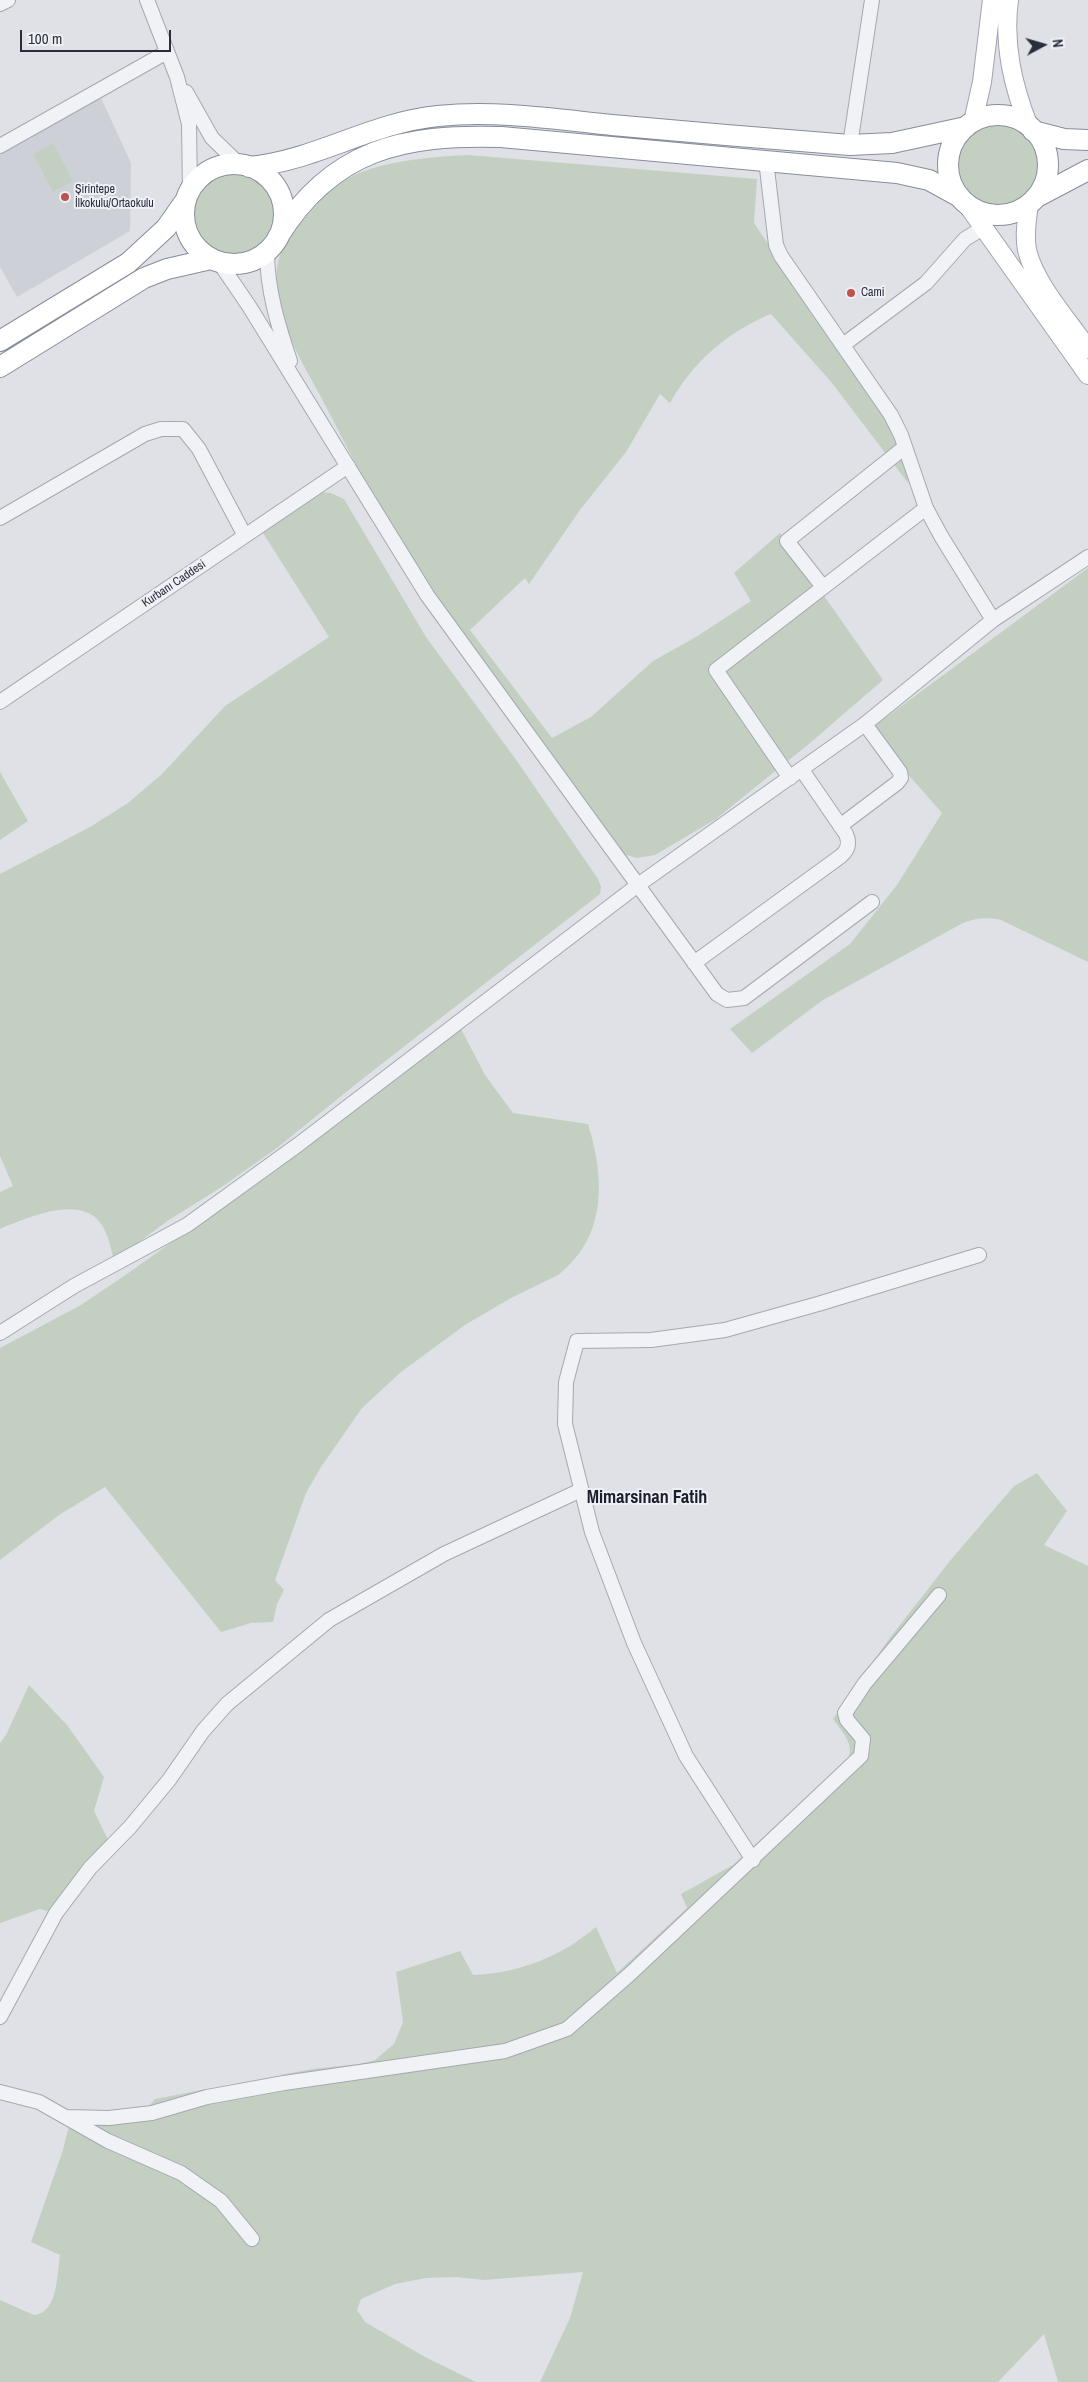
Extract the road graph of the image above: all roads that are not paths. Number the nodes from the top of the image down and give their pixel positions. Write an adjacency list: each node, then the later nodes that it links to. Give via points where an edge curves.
1 (8, 0): 6 (street)
2 (147, 0): 7 (street)
3 (872, 0): 12 (street)
4 (992, 0): 9 (main road, via 983,77)
5 (1009, 0): 10 (main road, via 1006,29 1009,61 1016,92)
6 (0, 4)
7 (167, 52): 8 (street); 13 (street)
8 (177, 77): 15 (street, via 212,138); 17 (street, via 189,124)
9 (969, 125): 10 (highway, via 998,116 1014,119); 12 (highway, via 892,142); 18 (highway, via 951,148 948,165 951,182)
10 (1031, 129): 11 (highway, via 1064,138); 19 (highway, via 1044,149 1047,166 1044,183)
11 (1088, 140)
12 (850, 145): 15 (highway, via 475,114 401,121 307,156)
13 (0, 146)
14 (766, 160): 18 (highway, via 897,172 929,180); 21 (highway, via 501,137 422,140 378,151 339,170 304,201); 24 (street, via 776,245)
15 (244, 166): 17 (highway, via 223,166 207,172); 21 (highway, via 270,181 280,195 283,221)
16 (1088, 170): 19 (highway)
17 (188, 195): 22 (highway, via 184,217 188,234 197,248); 23 (highway, via 162,233 128,263)
18 (963, 200): 19 (highway, via 980,212 997,215 1014,212); 20 (main road)
19 (1032, 201): 25 (main road, via 1026,233 1027,250 1035,272)
20 (983, 228): 24 (street, via 965,239 926,284); 27 (main road)
21 (273, 244): 22 (highway, via 245,263); 28 (street, via 272,302)
22 (215, 260): 26 (highway, via 167,269 144,278); 28 (street)
23 (0, 341)
24 (843, 345): 29 (street, via 891,415)
25 (1088, 349)
26 (0, 367)
27 (1088, 375)
28 (298, 384): 30 (street)
29 (905, 447): 31 (street); 35 (street, via 787,541)
30 (348, 466): 33 (street, Kurbanı Caddesi); 42 (street, via 427,595)
31 (926, 508): 35 (street); 36 (street)
32 (0, 518): 33 (street, via 145,434 161,429 183,429 199,450)
33 (245, 536): 37 (street, Kurbanı Caddesi)
34 (1088, 557): 36 (street)
35 (823, 587): 40 (street, via 716,670)
36 (993, 620): 38 (street)
37 (0, 702)
38 (865, 724): 39 (street); 41 (street, via 901,778)
39 (802, 770): 40 (street); 41 (street)
40 (790, 778): 42 (street)
41 (840, 826): 44 (street, via 848,842 844,853)
42 (638, 885): 44 (street); 46 (street, via 299,1144 187,1225 74,1286)
43 (872, 902): 44 (street, via 744,998 727,1000 717,994)
44 (694, 964)
45 (979, 1256): 47 (street, via 725,1330 651,1340 577,1341 566,1382 565,1424)
46 (0, 1333)
47 (581, 1490): 49 (street, via 592,1532 634,1643 686,1756); 50 (street, via 444,1554 329,1620 227,1704 130,1828 90,1868 56,1913)
48 (939, 1595): 49 (street, via 845,1713 863,1739 861,1756)
49 (753, 1860): 52 (street, via 567,2029 505,2052 284,2083 207,2097 152,2113 109,2118)
50 (0, 2017)
51 (0, 2092): 52 (street, via 39,2102)
52 (66, 2117): 53 (street, via 108,2141 181,2173 221,2201)
53 (252, 2238)

